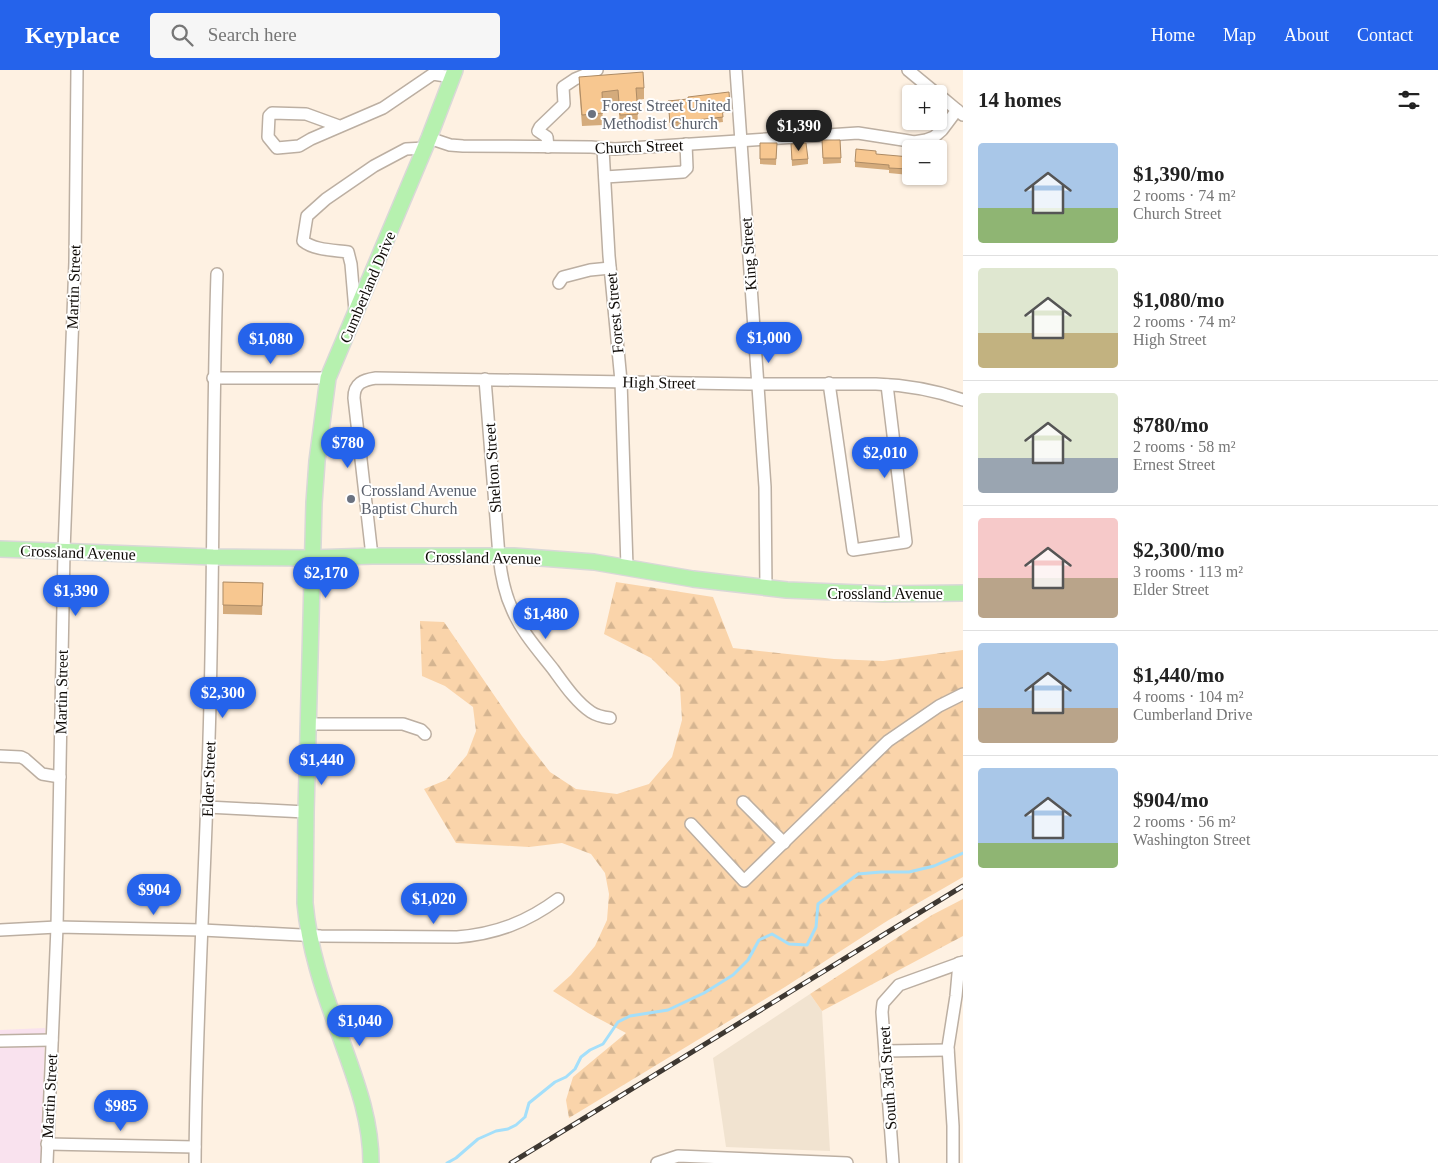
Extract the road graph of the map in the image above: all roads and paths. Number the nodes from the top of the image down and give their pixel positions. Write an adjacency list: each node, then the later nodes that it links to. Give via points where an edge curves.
1 (77, 70): 29 (street, Martin Street)
2 (597, 70): 13 (street, via 563,87 564,104 538,131 547,137)
3 (736, 70): 10 (street, King Street)
4 (908, 70): 6 (street)
5 (454, 73): 9 (street, via 434,74 383,108); 11 (main road, Cumberland Drive)
6 (926, 85)
7 (947, 102): 8 (street)
8 (960, 113): 10 (street, Church Street, via 934,137 914,142 858,133)
9 (339, 126): 9 (street, via 298,146 277,148 268,137 272,113 306,114)
10 (740, 140): 12 (street, Church Street); 24 (street, King Street)
11 (427, 143): 13 (street, Church Street); 19 (main road, Cumberland Drive); 19 (street, via 406,149 374,166 326,199 308,216 302,241 324,249 348,252)
12 (686, 144): 14 (street, Church Street); 15 (street, via 687,168 683,172)
13 (548, 147): 14 (street, Church Street)
14 (603, 149): 15 (street, Forest Street)
15 (605, 178): 16 (street, Forest Street)
16 (610, 268): 18 (street, via 563,277); 23 (street, Forest Street)
17 (217, 274): 20 (street, Elder Street)
18 (559, 283)
19 (356, 313): 21 (main road, Cumberland Drive)
20 (213, 378): 21 (street); 32 (street, Elder Street)
21 (328, 378): 33 (main road, Cumberland Drive, via 317,461)
22 (486, 379): 23 (street, High Street); 30 (street, High Street, via 376,378 361,381 356,386 354,406); 31 (street, Shelton Street)
23 (620, 382): 24 (street, High Street); 34 (street, Forest Street)
24 (758, 384): 25 (street, High Street); 35 (street, King Street, via 765,487)
25 (829, 384): 26 (street, High Street); 26 (street, via 853,550 906,542)
26 (887, 385): 27 (street, High Street, via 918,388)
27 (963, 400)
28 (0, 549): 29 (main road, Crossland Avenue)
29 (64, 552): 32 (main road, Crossland Avenue); 42 (street, Martin Street)
30 (372, 556): 31 (main road, Crossland Avenue); 33 (main road, Crossland Avenue)
31 (499, 556): 34 (main road, Crossland Avenue); 38 (street, Shelton Street, via 512,611 532,642 586,708)
32 (213, 557): 33 (main road, Crossland Avenue); 44 (street, Elder Street)
33 (312, 558): 39 (main road, Cumberland Drive)
34 (627, 567): 35 (main road, Crossland Avenue)
35 (766, 589): 36 (main road, Crossland Avenue, via 854,594)
36 (963, 593)
37 (963, 694): 47 (street, via 939,706 888,741)
38 (610, 718)
39 (308, 724): 40 (street, via 403,724); 45 (main road, Cumberland Drive)
40 (425, 734)
41 (0, 756): 42 (street, via 25,759 42,774)
42 (60, 777): 49 (street, Martin Street)
43 (743, 802): 47 (street)
44 (207, 807): 45 (street); 51 (street, Elder Street)
45 (306, 812): 52 (main road, Cumberland Drive)
46 (691, 824): 47 (street, via 744,881)
47 (784, 843)
48 (558, 899): 52 (street, via 525,920 480,935 434,938)
49 (57, 927): 50 (street); 51 (street); 54 (street, Martin Street)
50 (0, 930)
51 (202, 930): 52 (street); 59 (street, Elder Street)
52 (308, 936): 63 (main road, Cumberland Drive, via 322,986 363,1100)
53 (961, 963): 56 (street); 57 (street, South 3rd Street, via 899,985 889,995 883,1003 882,1012)
54 (52, 1040): 55 (street); 58 (street, Martin Street)
55 (0, 1041)
56 (948, 1050): 57 (street); 67 (street)
57 (885, 1051): 66 (street, South 3rd Street)
58 (47, 1144): 59 (street); 61 (street, Martin Street)
59 (195, 1147): 62 (street, Elder Street)
60 (679, 1160): 64 (street); 65 (street)
61 (46, 1163)
62 (195, 1163)
63 (370, 1163)
64 (657, 1163)
65 (847, 1163)
66 (893, 1163)
67 (953, 1163)

